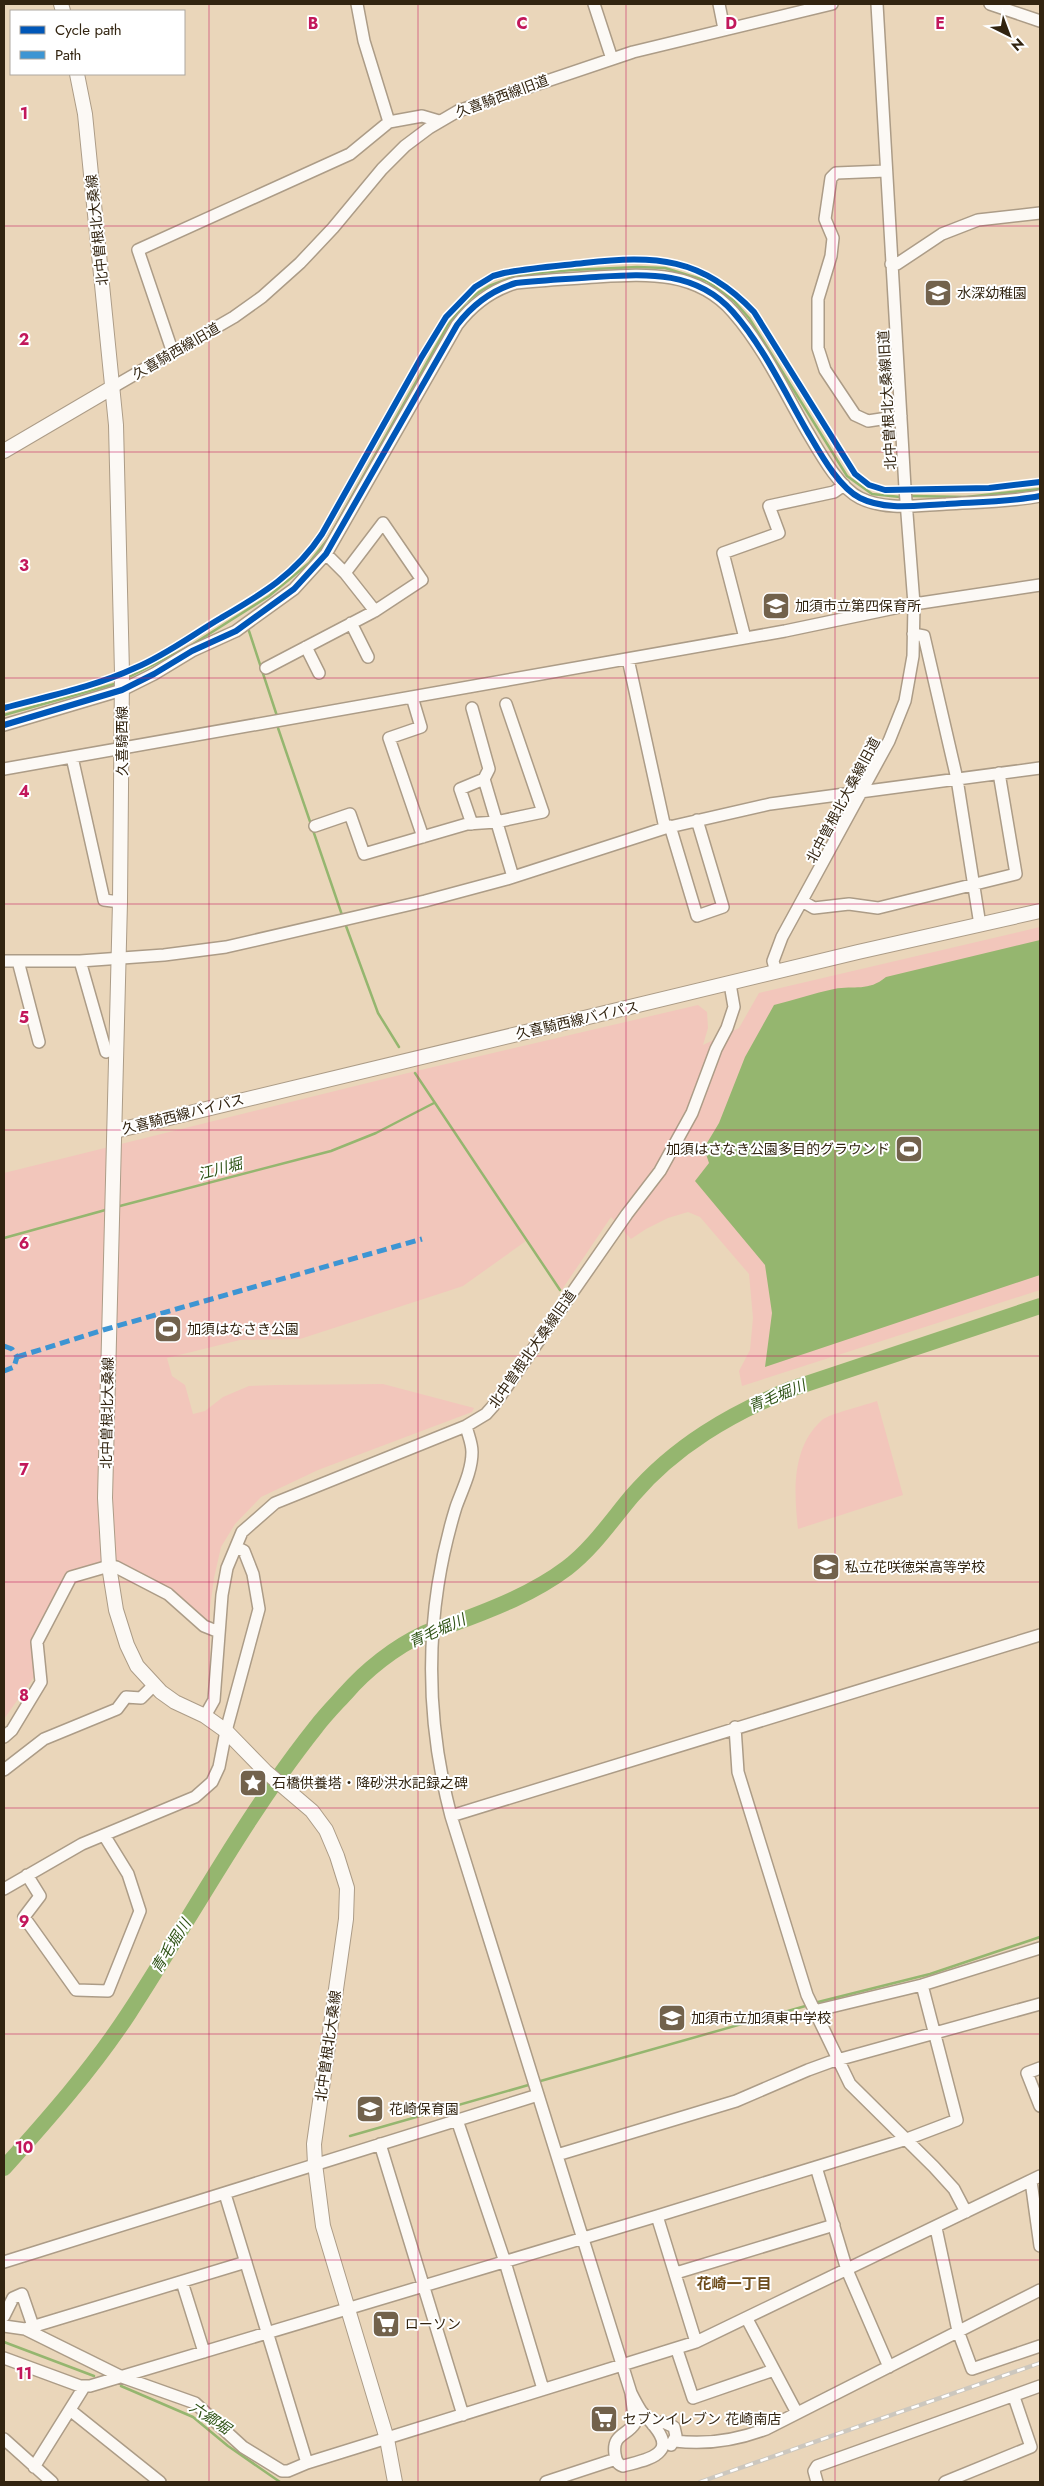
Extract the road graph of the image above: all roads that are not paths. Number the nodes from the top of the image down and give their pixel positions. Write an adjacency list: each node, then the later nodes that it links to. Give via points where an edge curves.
1 (357, 4): 12 (street, via 364,40)
2 (594, 4): 9 (street)
3 (718, 4): 8 (street)
4 (832, 4): 8 (street, 久喜騎西線旧道)
5 (877, 4): 13 (street, 北中曽根北大桑線旧道)
6 (990, 4): 7 (street)
7 (1040, 21)
8 (724, 29): 9 (street, 久喜騎西線旧道)
9 (612, 58): 11 (street, 久喜騎西線旧道, via 470,105)
10 (77, 75): 17 (main road, 北中曽根北大桑線, via 85,114)
11 (440, 121): 12 (street, via 422,116); 16 (street, 久喜騎西線旧道, via 411,141 382,169 333,228 280,282 234,317)
12 (390, 122): 16 (street, via 350,154 138,250)
13 (886, 171): 15 (street, 北中曽根北大桑線旧道); 18 (street, via 840,172 831,178 825,219 833,238 818,300 818,348 825,370 855,415 868,421)
14 (1040, 214): 15 (street, via 978,220 942,234 897,264)
15 (891, 264): 18 (street, 北中曽根北大桑線旧道)
16 (173, 353): 17 (street, 久喜騎西線旧道)
17 (113, 387): 19 (main road); 36 (main road, 久喜騎西線)
18 (901, 416): 22 (street, 北中曽根北大桑線旧道)
19 (4, 450)
20 (844, 485): 22 (street, via 860,498 873,503); 23 (street, via 824,459 753,341 732,312 716,298 685,281 662,275 524,282 491,294 472,307 457,324); 30 (street, via 834,492 769,506 779,532 723,553)
21 (1040, 496): 22 (street, via 1010,502)
22 (906, 506): 26 (street, 北中曽根北大桑線旧道)
23 (326, 554): 24 (street); 36 (street, via 294,589 236,631)
24 (345, 572): 27 (street); 27 (street, via 384,523 422,580)
25 (1040, 585): 26 (street)
26 (914, 604): 29 (street, 北中曽根北大桑線旧道); 30 (street)
27 (374, 611): 28 (street)
28 (351, 624): 31 (street); 32 (street)
29 (913, 634): 47 (street, via 924,636); 48 (street, 北中曽根北大桑線旧道, via 913,656 905,701)
30 (745, 638): 33 (street)
31 (306, 647): 34 (street); 35 (street)
32 (368, 657)
33 (628, 659): 37 (street); 53 (street)
34 (266, 668)
35 (319, 673)
36 (122, 690): 40 (street); 41 (main road, 久喜騎西線)
37 (412, 697): 41 (street); 54 (street, via 421,727 389,738)
38 (506, 704): 50 (street, via 542,812)
39 (472, 708): 46 (street, via 489,768)
40 (4, 725)
41 (122, 748): 42 (street); 58 (main road, 久喜騎西線)
42 (72, 758): 44 (street); 58 (street, via 104,900)
43 (1040, 768): 45 (street)
44 (4, 769)
45 (999, 773): 47 (street); 56 (street, via 1016,874)
46 (484, 779): 50 (street); 51 (street, via 460,789)
47 (957, 779): 48 (street); 56 (street)
48 (864, 790): 49 (street, via 770,804); 57 (street, 北中曽根北大桑線旧道)
49 (697, 820): 53 (street); 53 (street, via 723,907 697,916)
50 (496, 822): 51 (street); 55 (street)
51 (472, 824): 54 (street)
52 (315, 826): 54 (street, via 350,814 364,854)
53 (668, 827): 55 (street)
54 (423, 837)
55 (513, 877): 61 (street, via 235,945 188,953)
56 (974, 886): 57 (street, via 878,908 849,904 814,908); 60 (street)
57 (802, 901): 65 (street, 北中曽根北大桑線旧道, via 776,950 773,961)
58 (120, 902): 61 (main road, 久喜騎西線)
59 (1040, 912): 60 (main road, 久喜騎西線バイパス)
60 (980, 925): 65 (main road, 久喜騎西線バイパス)
61 (118, 958): 64 (street); 69 (main road, 久喜騎西線)
62 (4, 961): 63 (street)
63 (18, 961): 64 (street); 67 (street)
64 (80, 961): 68 (street)
65 (776, 972): 66 (main road, 久喜騎西線バイパス)
66 (730, 984): 69 (main road, 久喜騎西線バイパス); 70 (street, 北中曽根北大桑線旧道, via 734,1007 727,1028 692,1113 660,1171 494,1405)
67 (40, 1042)
68 (106, 1052)
69 (115, 1131): 72 (main road, 北中曽根北大桑線, via 105,1498)
70 (466, 1426): 71 (street, 北中曽根北大桑線旧道, via 275,1503 242,1532); 81 (street, via 471,1461 448,1532 431,1664 435,1738)
71 (236, 1547): 73 (street, 北中曽根北大桑線旧道, via 227,1568); 78 (street, via 244,1551 250,1567 258,1595 258,1609)
72 (109, 1566): 73 (street, via 132,1574 168,1594 204,1626); 75 (main road, 北中曽根北大桑線, via 116,1610 127,1645 137,1666); 79 (street, via 71,1577 37,1642 41,1682 12,1730)
73 (219, 1632): 76 (street, 北中曽根北大桑線旧道, via 214,1700)
74 (1040, 1635): 77 (street)
75 (154, 1685): 76 (main road, 北中曽根北大桑線, via 175,1702); 80 (street, via 141,1698 126,1697 117,1709 44,1739)
76 (205, 1716): 78 (main road, 北中曽根北大桑線)
77 (735, 1727): 81 (street); 88 (street, via 738,1772 806,1995)
78 (226, 1731): 82 (street, via 216,1776 202,1793); 98 (main road, 北中曽根北大桑線, via 265,1771 312,1811 326,1830 347,1888 343,1950 314,2144)
79 (4, 1737)
80 (4, 1770)
81 (450, 1816): 92 (street)
82 (104, 1835): 83 (street); 83 (street, via 128,1874 140,1912 108,1991 76,1990 24,1917 40,1896)
83 (26, 1875): 84 (street)
84 (4, 1889)
85 (1040, 1948): 86 (street)
86 (922, 1985): 88 (street); 89 (street)
87 (1040, 2004): 89 (street)
88 (814, 2011): 90 (street)
89 (933, 2033): 90 (street); 95 (street, via 957,2120)
90 (838, 2060): 95 (street, via 850,2084); 97 (street, via 736,2101)
91 (1040, 2068): 93 (street, via 1028,2073)
92 (538, 2095): 94 (street); 97 (street)
93 (1040, 2106)
94 (457, 2120): 96 (street); 110 (street)
95 (907, 2139): 99 (street); 102 (street, via 954,2189)
96 (380, 2144): 98 (street); 114 (street)
97 (557, 2155): 106 (street)
98 (315, 2164): 101 (street); 116 (main road, 北中曽根北大桑線, via 323,2226)
99 (816, 2167): 103 (street); 104 (street)
100 (1036, 2178): 102 (street); 107 (street)
101 (225, 2194): 108 (street); 109 (street)
102 (966, 2212): 105 (street)
103 (657, 2216): 106 (street); 112 (street)
104 (834, 2225): 111 (street); 112 (street)
105 (936, 2228): 111 (street); 121 (street)
106 (583, 2239): 110 (street); 128 (street)
107 (1040, 2246)
108 (4, 2262)
109 (246, 2262): 113 (street); 122 (street)
110 (505, 2262): 114 (street); 134 (street)
111 (847, 2270): 118 (street); 129 (street)
112 (676, 2273): 123 (street)
113 (182, 2282): 120 (street); 126 (street)
114 (424, 2286): 116 (street); 139 (street)
115 (1040, 2290): 121 (street)
116 (348, 2308): 122 (street); 142 (main road, 北中曽根北大桑線)
117 (4, 2316): 120 (street, via 13,2298 22,2294)
118 (747, 2319): 123 (street); 130 (street)
119 (4, 2326): 120 (street)
120 (29, 2327): 131 (street)
121 (958, 2331): 124 (street, via 972,2369); 129 (street)
122 (267, 2333): 126 (street); 146 (street)
123 (696, 2342): 125 (street)
124 (1040, 2346)
125 (678, 2350): 128 (street); 130 (street, via 693,2398)
126 (204, 2352): 131 (street)
127 (4, 2358): 132 (street)
128 (622, 2366): 134 (street); 135 (street)
129 (888, 2367): 138 (street)
130 (774, 2370): 138 (street)
131 (122, 2377): 132 (street); 146 (street, via 195,2404 244,2447 282,2470 288,2471)
132 (84, 2386): 137 (street)
133 (1040, 2386): 136 (street)
134 (543, 2389): 139 (street)
135 (631, 2393): 140 (street); 145 (street, via 635,2423 615,2440)
136 (1014, 2397): 152 (street, via 817,2466 814,2471); 153 (street, via 1031,2448)
137 (70, 2410): 147 (street); 149 (street)
138 (797, 2413): 143 (street, via 744,2437 705,2442)
139 (463, 2415): 142 (street)
140 (652, 2425): 143 (street, via 671,2424 676,2431); 144 (street, via 660,2437)
141 (4, 2439): 147 (street)
142 (387, 2439): 146 (street); 150 (main road, 北中曽根北大桑線)
143 (675, 2441): 144 (street)
144 (660, 2451): 145 (street, via 623,2466)
145 (616, 2459): 151 (street)
146 (307, 2463)
147 (34, 2467): 148 (street)
148 (52, 2482)
149 (160, 2482)
150 (396, 2482)
151 (546, 2482)
152 (817, 2482)
153 (945, 2482)

